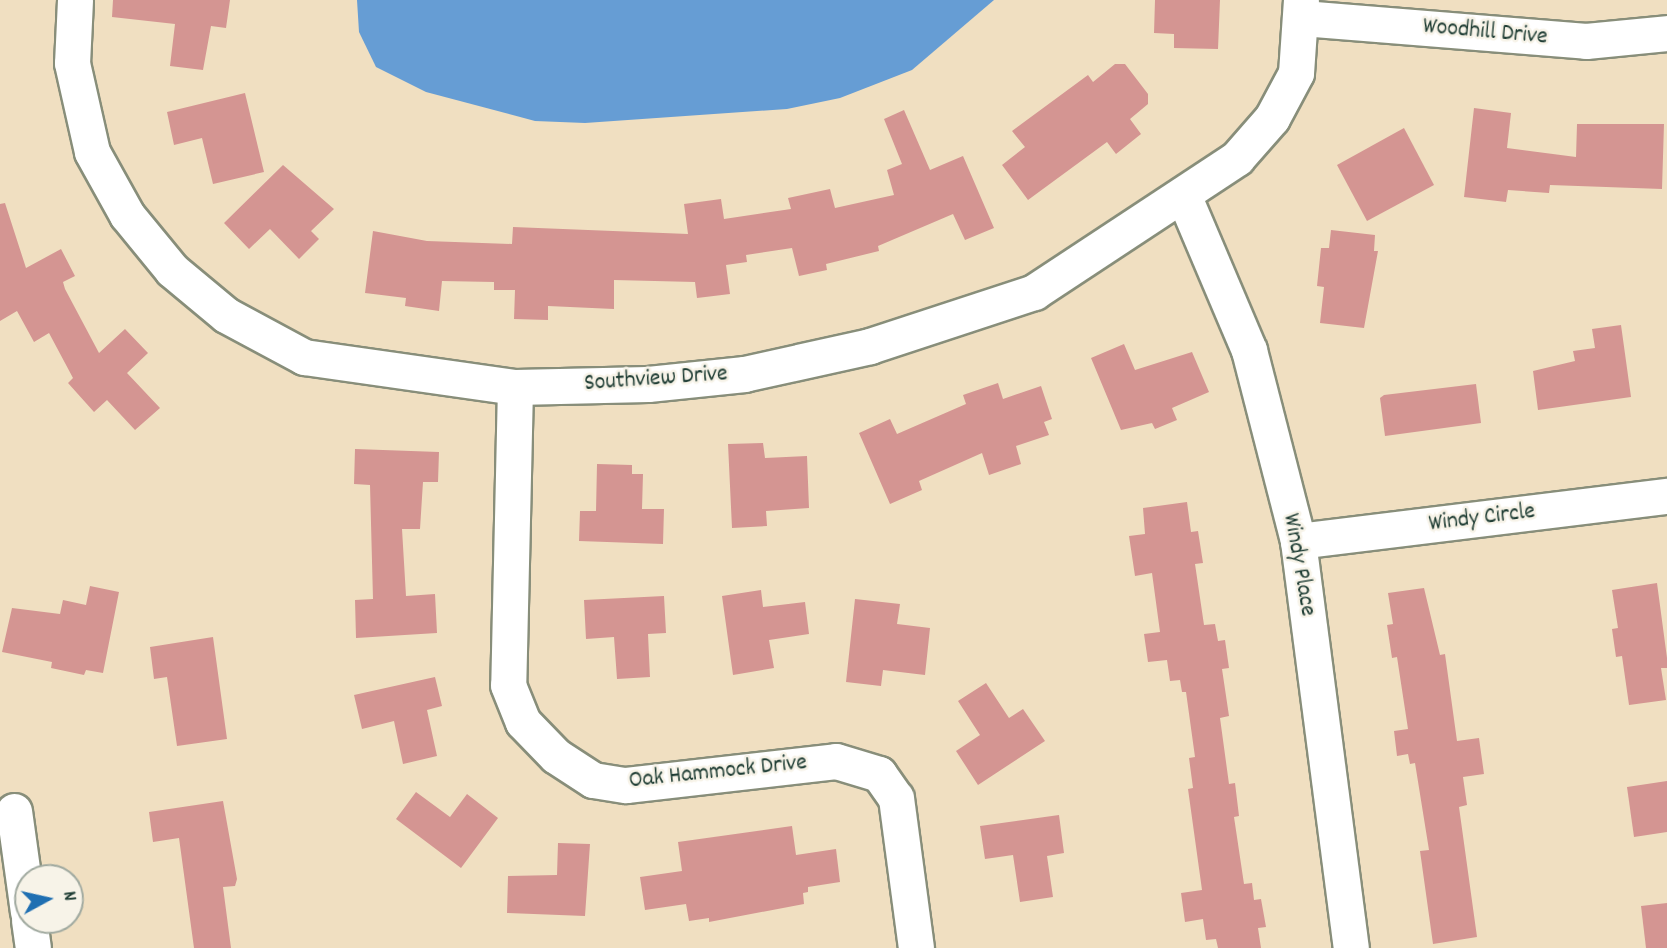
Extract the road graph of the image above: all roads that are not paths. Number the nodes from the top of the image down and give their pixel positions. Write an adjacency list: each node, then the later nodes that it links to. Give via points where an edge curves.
1 (75, 0): 5 (street, Southview Drive, via 72,63 92,152 127,215 172,270 226,315 304,357)
2 (1302, 9): 3 (street, Woodhill Drive, via 1586,41); 4 (street, Southview Drive, via 1296,73 1272,118 1237,158)
3 (1667, 33)
4 (1184, 197): 5 (street, Southview Drive, via 1034,292 870,346 744,374 648,384); 7 (street, Windy Place, via 1250,350)
5 (515, 387): 10 (street, Oak Hammock Drive, via 508,685 523,722 556,756 593,780 626,785 836,761 879,774 896,799)
6 (1667, 496): 7 (street, Windy Circle)
7 (1298, 541): 11 (street, Windy Place)
8 (14, 811): 9 (street)
9 (21, 864)
10 (916, 948)
11 (1351, 948)

